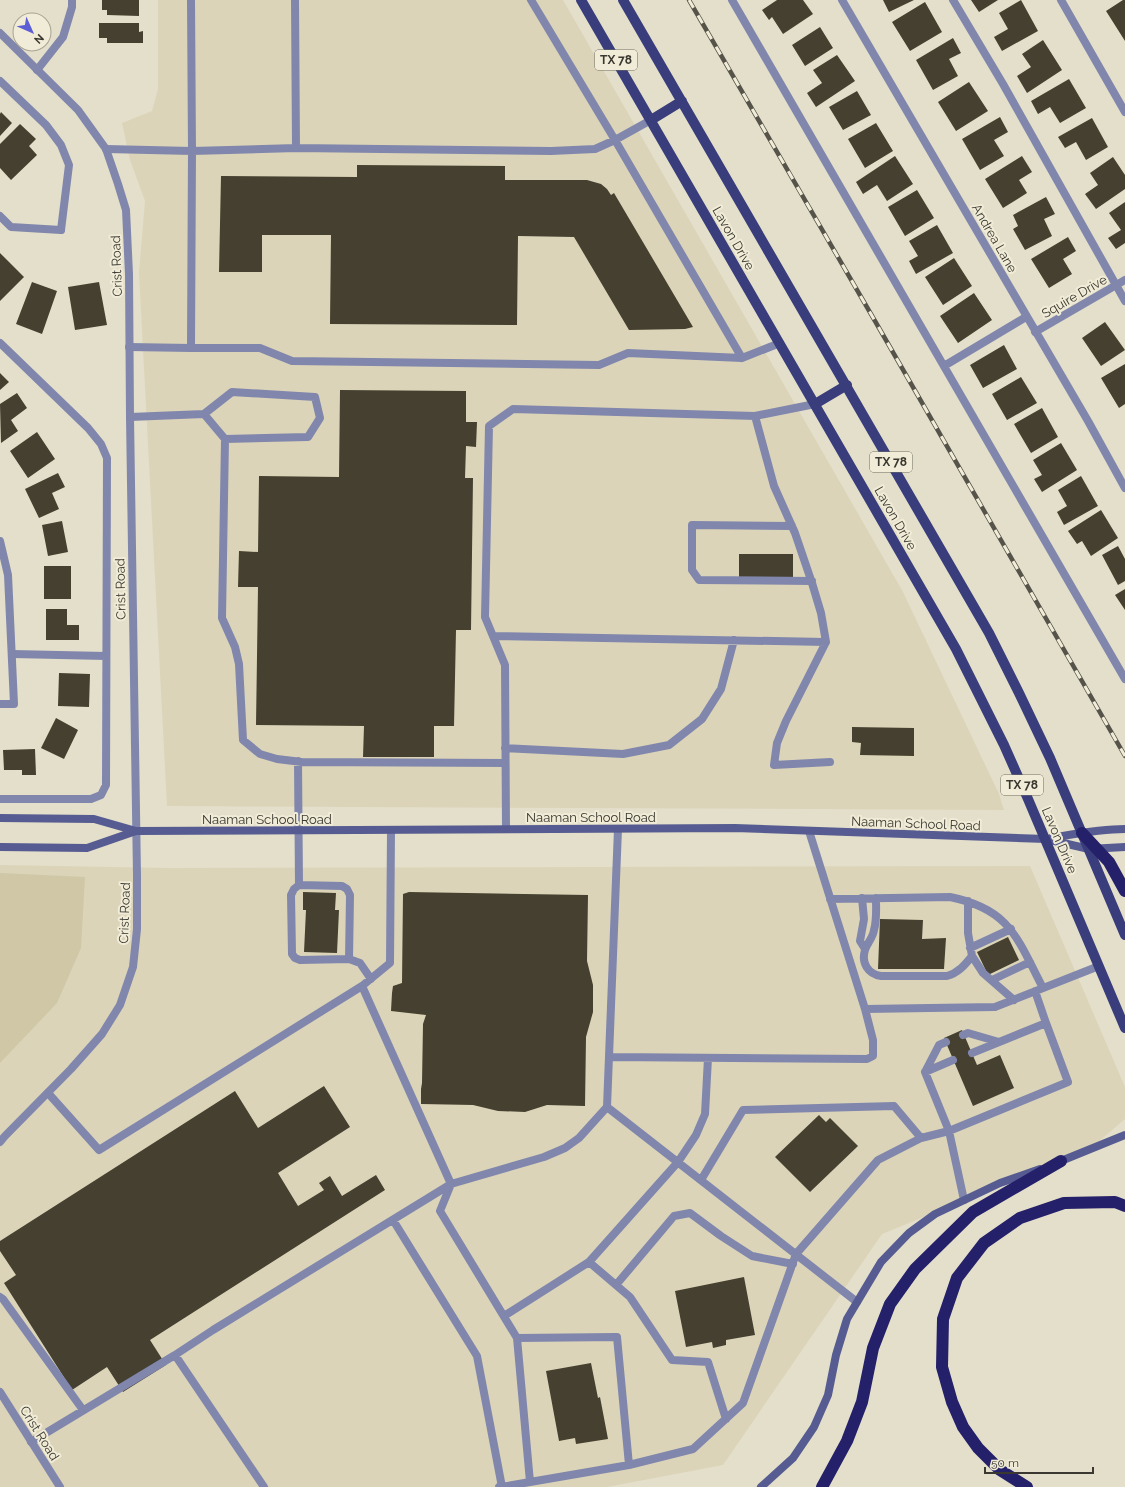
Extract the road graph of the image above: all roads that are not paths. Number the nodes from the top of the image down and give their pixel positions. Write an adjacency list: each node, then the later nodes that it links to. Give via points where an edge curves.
1 (72, 0): 12 (street, via 63,38)
2 (191, 0): 20 (street)
3 (295, 0): 18 (street)
4 (531, 0): 17 (street)
5 (581, 0): 16 (main road, Lavon Drive / TX 78)
6 (623, 0): 14 (main road, Lavon Drive / TX 78)
7 (732, 0): 32 (street)
8 (842, 0): 25 (street, Andrea Lane)
9 (953, 0): 23 (street)
10 (1061, 0): 15 (street)
11 (0, 32): 12 (street, Crist Road)
12 (37, 70): 19 (street, Crist Road, via 78,110)
13 (0, 81): 21 (street, via 46,126 61,145 69,165 60,230 11,227)
14 (682, 101): 16 (main road); 33 (main road, Lavon Drive / TX 78)
15 (1125, 112)
16 (651, 120): 17 (street); 28 (main road, Lavon Drive / TX 78)
17 (615, 140): 18 (street, via 596,149 551,151); 31 (street)
18 (296, 148): 20 (street)
19 (106, 149): 20 (street); 29 (street, Crist Road, via 126,210)
20 (192, 151): 30 (street)
21 (0, 216)
22 (1125, 280): 23 (street, Squire Drive)
23 (1116, 285): 24 (street); 26 (street, Squire Drive)
24 (1125, 302)
25 (1026, 317): 26 (street, Andrea Lane); 32 (street)
26 (1035, 332): 39 (street, Andrea Lane)
27 (0, 343): 47 (street, via 88,428 102,444 107,458)
28 (780, 343): 31 (street); 34 (main road, Lavon Drive / TX 78)
29 (129, 348): 30 (street); 37 (street, Crist Road)
30 (191, 348): 31 (street, via 260,348 300,361 599,365 628,352)
31 (742, 358)
32 (944, 366): 48 (street)
33 (846, 385): 34 (main road); 63 (main road, Lavon Drive / TX 78, via 989,633 1020,693)
34 (815, 404): 36 (street); 64 (main road, Lavon Drive / TX 78, via 956,649 1004,745)
35 (204, 414): 37 (street); 38 (street); 38 (street, via 232,392 316,398 320,418 308,437)
36 (755, 416): 40 (street, via 774,486); 43 (street, via 513,409 489,426 485,617)
37 (130, 417): 61 (street, Crist Road)
38 (225, 439): 51 (street, via 222,618 235,647 239,664 243,740 260,754)
39 (1125, 488)
40 (792, 526): 42 (street); 42 (street, via 692,525 692,570 699,580)
41 (0, 541): 46 (street, via 8,575)
42 (812, 581): 45 (street)
43 (493, 636): 44 (street); 50 (street, via 505,665)
44 (734, 640): 45 (street); 50 (street, via 721,689 702,719 669,745 623,754)
45 (826, 642): 52 (street, via 786,721 777,743 774,765)
46 (12, 654): 47 (street); 49 (street, via 14,704)
47 (106, 656): 54 (street, via 106,785 101,795 91,799)
48 (1125, 679)
49 (0, 704)
50 (505, 748): 53 (street)
51 (298, 761): 53 (street); 59 (street)
52 (830, 762)
53 (505, 763): 56 (street)
54 (0, 799)
55 (0, 818): 61 (main road, Naaman School Road, via 94,819)
56 (506, 829): 57 (main road, Naaman School Road); 60 (main road, Naaman School Road)
57 (618, 829): 62 (main road, Naaman School Road, via 735,828); 94 (street)
58 (1125, 829): 63 (main road, Naaman School Road)
59 (299, 830): 60 (main road, Naaman School Road); 61 (main road, Naaman School Road); 68 (street)
60 (392, 830): 82 (street, via 390,963)
61 (136, 831): 65 (main road, Naaman School Road, via 86,848); 98 (street, Crist Road, via 137,929 133,967 120,1005 102,1034)
62 (809, 831): 64 (main road, Naaman School Road); 72 (street)
63 (1082, 832): 64 (main road, Naaman School Road); 67 (highway)
64 (1046, 839): 67 (main road, Naaman School Road); 81 (main road, Lavon Drive / TX 78)
65 (0, 847)
66 (1125, 847): 67 (main road, Naaman School Road)
67 (1093, 849): 69 (highway, via 1109,862); 75 (main road, Lavon Drive)
68 (299, 885): 79 (street, via 347,888 350,894); 79 (street, via 291,895 292,954 300,960)
69 (1125, 891)
70 (862, 898): 71 (street); 72 (street); 77 (street, via 864,919 860,941)
71 (876, 898): 73 (street, via 950,897); 77 (street, via 874,932)
72 (830, 899): 87 (street)
73 (968, 901): 74 (street, via 987,909); 76 (street)
74 (1011, 929): 76 (street, via 991,942); 80 (street)
75 (1125, 935)
76 (970, 948): 78 (street)
77 (865, 950): 78 (street, via 864,962 867,968 871,973 881,976 947,976 961,969)
78 (972, 956): 83 (street, via 983,973)
79 (349, 959): 82 (street, via 360,963)
80 (1030, 962): 83 (street, via 1005,970); 85 (street)
81 (1099, 966): 85 (street); 89 (main road, Lavon Drive / TX 78)
82 (371, 979): 84 (street)
83 (992, 980): 86 (street)
84 (362, 986): 98 (street, via 99,1150); 107 (street)
85 (1039, 990): 86 (street); 88 (street)
86 (1014, 1000): 87 (street, via 995,1007)
87 (865, 1009): 95 (street, via 873,1040 873,1056 867,1059)
88 (1046, 1024): 92 (street); 100 (street, via 1068,1082)
89 (1125, 1028)
90 (963, 1035): 92 (street, via 968,1033)
91 (946, 1042): 97 (street, via 939,1045)
92 (999, 1042): 93 (street)
93 (972, 1053)
94 (609, 1057): 95 (street); 99 (street)
95 (708, 1058): 105 (street, via 705,1114 696,1135)
96 (953, 1060): 97 (street)
97 (925, 1072): 100 (street)
98 (48, 1093): 103 (street, Crist Road)
99 (607, 1107): 105 (street); 107 (street, via 579,1138 566,1148 544,1157)
100 (949, 1131): 102 (street); 108 (street)
101 (1125, 1135): 104 (main road)
102 (921, 1138): 106 (street, via 894,1106 743,1110); 111 (street, via 878,1160)
103 (0, 1142)
104 (1061, 1161): 108 (main road, via 1000,1183); 130 (highway, via 973,1212 915,1269 890,1304 873,1348 862,1402 847,1441)
105 (678, 1162): 106 (street); 112 (street)
106 (701, 1180): 111 (street)
107 (451, 1184): 110 (street); 117 (street, via 440,1211)
108 (964, 1200): 116 (main road, via 935,1214 909,1233 881,1262)
109 (1125, 1206): 131 (highway, via 1115,1202 1064,1203 1020,1218 984,1244 957,1278 943,1319 942,1367 952,1402 963,1427 978,1448 1000,1470)
110 (393, 1220): 119 (street); 128 (street, via 477,1356)
111 (796, 1254): 113 (street); 116 (street)
112 (589, 1262): 114 (street); 117 (street)
113 (793, 1264): 114 (street, via 752,1256 690,1213 674,1216); 122 (street, via 743,1403)
114 (616, 1285): 122 (street, via 630,1297 672,1360 708,1362)
115 (0, 1297): 121 (street)
116 (857, 1302): 129 (main road, via 847,1319 828,1395 814,1427 793,1458)
117 (504, 1316): 118 (street)
118 (517, 1338): 124 (street, via 617,1337); 125 (street)
119 (175, 1355): 121 (street); 127 (street)
120 (0, 1392): 123 (street, Crist Road)
121 (83, 1410): 123 (street)
122 (726, 1419): 124 (street, via 693,1449)
123 (31, 1442): 126 (street, Crist Road)
124 (629, 1466): 125 (street)
125 (530, 1482): 128 (street)
126 (60, 1487)
127 (264, 1487)
128 (500, 1487)
129 (761, 1487)
130 (822, 1487)
131 (1026, 1487)

